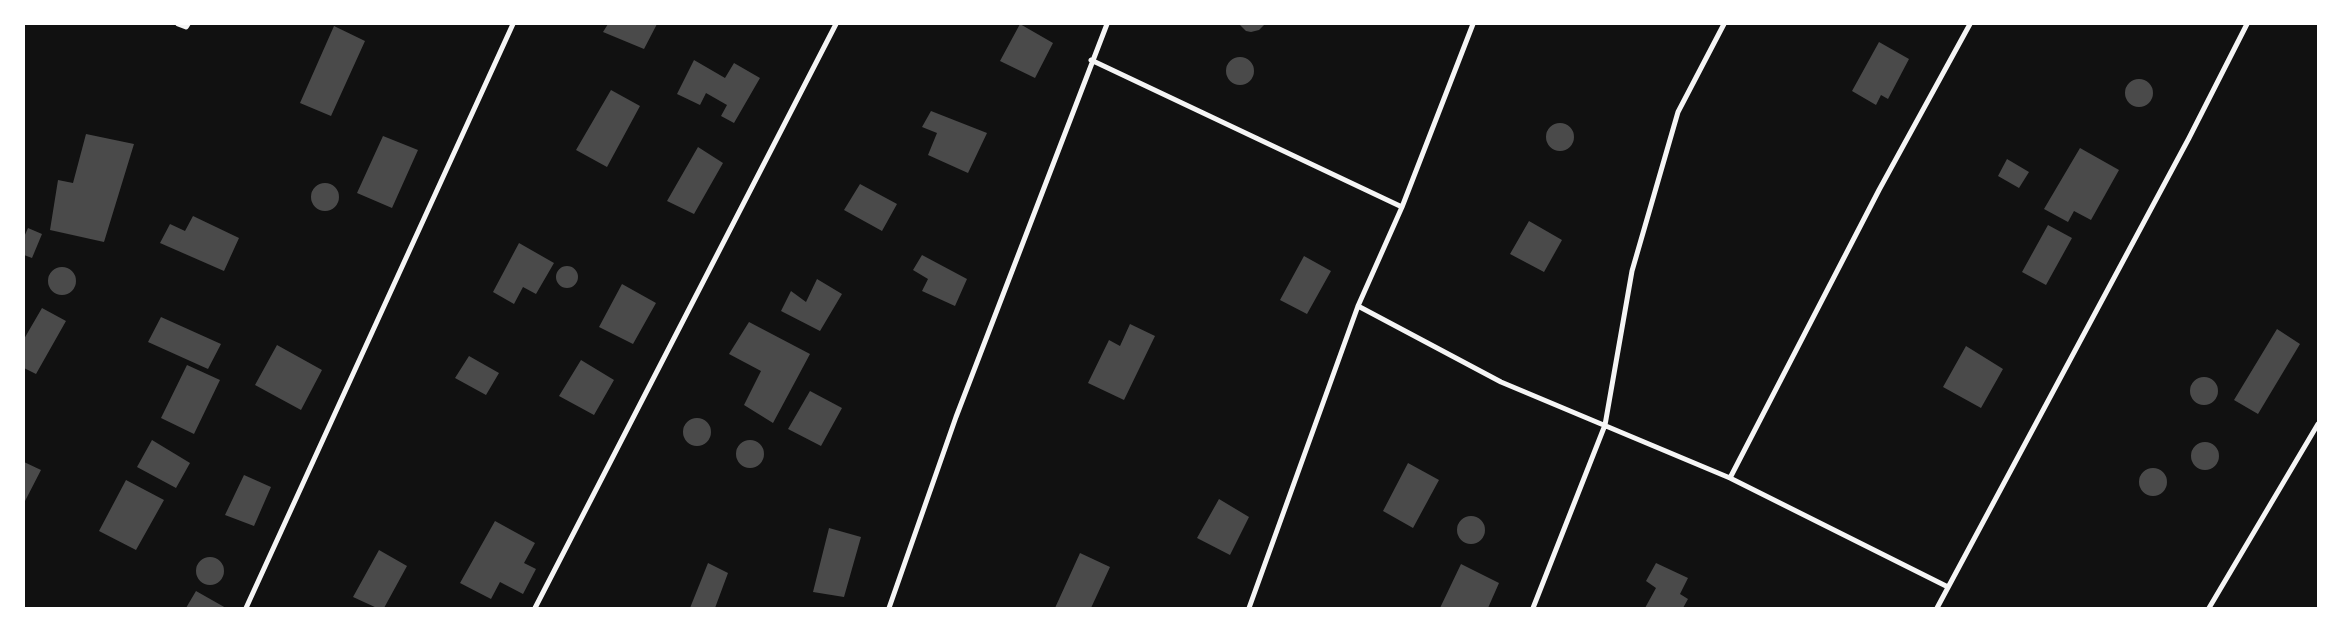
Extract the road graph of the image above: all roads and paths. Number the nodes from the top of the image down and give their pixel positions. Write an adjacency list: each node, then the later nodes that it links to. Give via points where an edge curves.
1 (178, 24): 2 (street, via 186,27)
2 (188, 24)
3 (513, 24): 17 (street)
4 (836, 24): 18 (street)
5 (1107, 24): 10 (street)
6 (1473, 24): 11 (street)
7 (1724, 24): 14 (street, via 1678,112 1632,271)
8 (1970, 24): 15 (street, via 1879,190)
9 (2247, 24): 16 (street)
10 (1091, 60): 11 (street); 19 (street, via 956,417)
11 (1402, 207): 12 (street)
12 (1358, 306): 14 (street, via 1501,382); 20 (street)
13 (2318, 424): 23 (street)
14 (1605, 425): 15 (street); 21 (street)
15 (1730, 478): 16 (street)
16 (1948, 588): 22 (street)
17 (246, 608)
18 (535, 608)
19 (889, 608)
20 (1249, 608)
21 (1533, 608)
22 (1937, 608)
23 (2209, 608)

